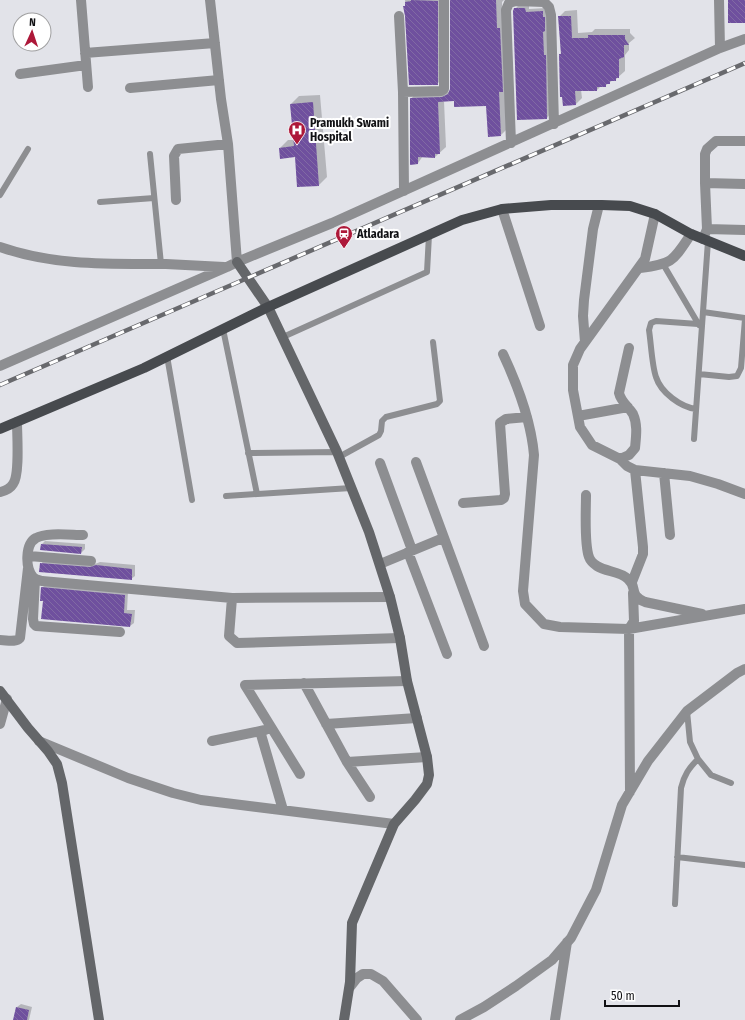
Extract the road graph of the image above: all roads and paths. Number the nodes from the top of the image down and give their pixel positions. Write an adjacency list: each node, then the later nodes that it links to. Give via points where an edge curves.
1 (81, 0): 9 (street)
2 (210, 0): 7 (street)
3 (444, 0): 15 (street, via 444,88 441,92)
4 (719, 0): 8 (street)
5 (399, 16): 15 (street)
6 (745, 39): 8 (street)
7 (215, 43): 9 (street); 12 (street)
8 (720, 48): 16 (street)
9 (85, 53): 10 (street)
10 (86, 65): 11 (street); 13 (street)
11 (20, 74)
12 (219, 80): 14 (street); 19 (street)
13 (88, 87)
14 (130, 88)
15 (403, 92): 24 (street)
16 (554, 124): 18 (street); 18 (street, via 549,7 544,2 509,3 506,10)
17 (745, 141): 22 (street, via 716,141 707,149)
18 (511, 143): 24 (street)
19 (228, 144): 27 (street, via 178,149 174,156); 38 (street)
20 (28, 149): 25 (lane)
21 (150, 154): 26 (lane)
22 (705, 183): 23 (street); 35 (street)
23 (745, 184)
24 (404, 191): 38 (street)
25 (0, 195)
26 (154, 198): 28 (lane); 39 (lane)
27 (176, 200)
28 (100, 202)
29 (599, 205): 30 (main road); 31 (main road, via 630,206); 52 (street, via 593,229 582,316)
30 (502, 209): 33 (main road, via 462,220); 47 (street)
31 (655, 214): 34 (main road); 42 (street, via 645,259)
32 (745, 230): 35 (street)
33 (429, 234): 43 (main road); 50 (lane, via 427,272)
34 (691, 234): 35 (main road); 40 (street, via 678,253)
35 (706, 236): 37 (main road); 44 (lane)
36 (0, 247): 39 (street, via 21,254 75,263)
37 (745, 256)
38 (237, 262): 41 (street); 43 (street)
39 (162, 264): 41 (street)
40 (663, 264): 42 (street); 46 (lane)
41 (227, 267): 56 (street)
42 (640, 268): 52 (street)
43 (268, 307): 48 (main road); 50 (street)
44 (703, 312): 45 (lane); 49 (lane)
45 (745, 319): 57 (lane, via 741,368 737,376)
46 (698, 324): 49 (lane); 59 (lane, via 656,321 651,323 649,330 656,378 664,391 680,404)
47 (540, 326)
48 (223, 329): 55 (main road); 65 (lane)
49 (702, 330): 57 (lane)
50 (283, 337): 66 (street)
51 (433, 342): 66 (lane, via 440,401 437,404 386,417 382,421 379,435)
52 (585, 342): 60 (street, via 573,366 573,390)
53 (629, 348): 58 (street, via 619,393)
54 (503, 354): 61 (street, via 519,390)
55 (167, 356): 62 (main road); 78 (lane)
56 (0, 366)
57 (699, 374): 59 (lane)
58 (628, 407): 60 (street); 67 (street, via 636,422 635,448)
59 (696, 409): 64 (lane)
60 (578, 416): 67 (street, via 580,427 592,445)
61 (527, 417): 79 (street, via 506,419 500,423 504,498); 95 (street, via 534,455 523,591 525,604 544,624 560,627)
62 (17, 422): 63 (main road); 73 (street, via 17,475 6,491)
63 (0, 429)
64 (694, 439)
65 (248, 452): 66 (lane); 74 (lane)
66 (338, 455): 72 (street)
67 (620, 460): 70 (street)
68 (416, 462): 82 (street)
69 (380, 463): 83 (street)
70 (635, 470): 71 (street); 89 (street, via 643,554)
71 (664, 473): 75 (street, via 690,476); 81 (street)
72 (351, 488): 74 (lane); 86 (street)
73 (0, 492)
74 (257, 494): 77 (lane)
75 (745, 494)
76 (586, 495): 89 (street, via 586,548 589,558 597,566 626,577)
77 (226, 496)
78 (192, 500)
79 (463, 503)
80 (83, 535): 84 (street, via 37,537 30,544)
81 (670, 535)
82 (443, 538): 83 (street); 99 (street)
83 (410, 551): 86 (street); 100 (street)
84 (29, 556): 85 (street); 87 (street)
85 (91, 561)
86 (380, 564): 91 (street)
87 (28, 568): 88 (street); 98 (street, via 20,638 14,641)
88 (35, 579): 92 (street); 96 (street, via 33,620 36,626)
89 (632, 582): 90 (street)
90 (634, 593): 94 (street, via 638,600); 95 (street, via 634,621)
91 (390, 597): 92 (street); 97 (street)
92 (232, 598): 97 (street, via 229,636 236,643)
93 (745, 609): 94 (street)
94 (708, 616): 95 (street)
95 (629, 629): 119 (street)
96 (120, 632)
97 (400, 638): 102 (street)
98 (0, 640)
99 (484, 646)
100 (447, 654)
101 (745, 669): 106 (street)
102 (406, 681): 103 (street); 107 (street)
103 (304, 683): 109 (street); 110 (street, via 245,685)
104 (0, 691): 105 (street)
105 (7, 699): 108 (street); 112 (street)
106 (687, 711): 115 (lane, via 690,742); 119 (street, via 648,761)
107 (417, 718): 109 (street); 114 (street)
108 (1, 719)
109 (326, 724): 116 (street)
110 (271, 728): 111 (street); 117 (street)
111 (260, 731): 113 (street); 121 (street)
112 (39, 741): 121 (street, via 128,778 173,793 202,800); 128 (street, via 57,764 62,783)
113 (212, 741)
114 (427, 757): 116 (street); 122 (street, via 427,784)
115 (698, 759): 118 (lane, via 712,775); 123 (lane, via 689,767 681,788)
116 (347, 762): 120 (street)
117 (300, 774)
118 (731, 783)
119 (630, 792): 126 (street, via 622,805 596,890)
120 (370, 797)
121 (283, 810): 122 (street)
122 (394, 824): 127 (street, via 352,923)
123 (677, 857): 124 (lane); 125 (lane)
124 (745, 865)
125 (675, 904)
126 (567, 942): 131 (street, via 552,960 484,1007); 132 (street)
127 (350, 987): 129 (street); 130 (street, via 363,974 371,974 383,981)
128 (99, 1020)
129 (344, 1020)
130 (417, 1020)
131 (460, 1020)
132 (555, 1020)

